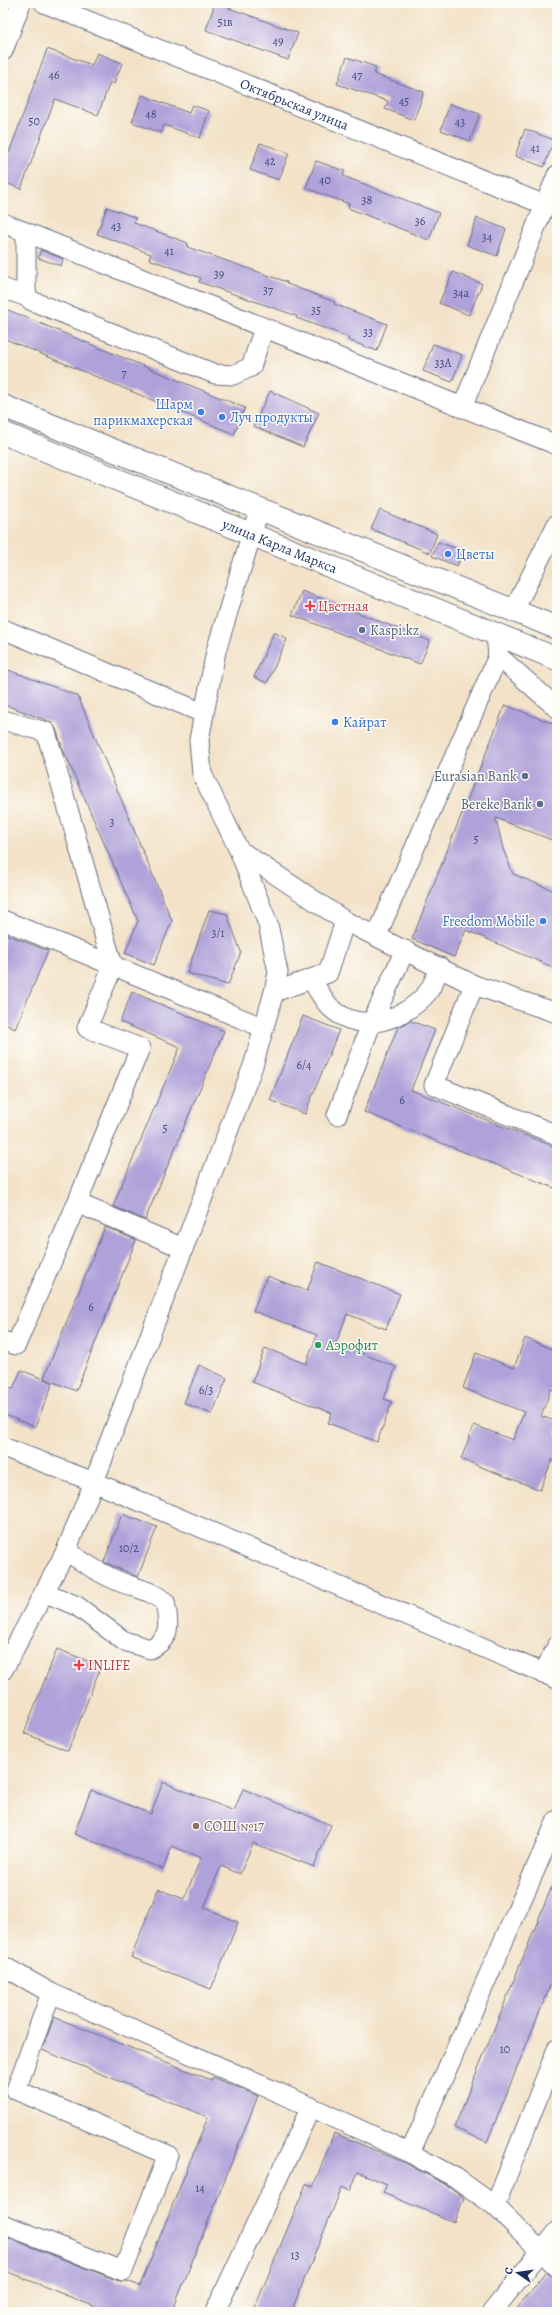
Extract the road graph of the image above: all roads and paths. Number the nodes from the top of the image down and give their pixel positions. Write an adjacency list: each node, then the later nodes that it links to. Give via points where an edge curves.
1 (21, 3): 3 (street)
2 (44, 3): 5 (street, Октябрьская улица)
3 (3, 52)
4 (557, 175): 5 (street)
5 (545, 205): 12 (street)
6 (3, 223): 7 (street)
7 (26, 233): 9 (street); 10 (street)
8 (3, 288): 9 (street)
9 (27, 297): 10 (street, via 215,374 233,375 251,367)
10 (264, 328): 12 (street)
11 (3, 406): 15 (main road, улица Карла Маркса)
12 (462, 408): 14 (street)
13 (3, 433): 17 (main road, улица Карла Маркса)
14 (557, 445)
15 (259, 510): 17 (street); 18 (main road, улица Карла Маркса)
16 (557, 524): 18 (street)
17 (252, 535): 21 (main road, улица Карла Маркса); 25 (street, via 216,651)
18 (514, 610): 19 (main road, улица Карла Маркса)
19 (557, 628)
20 (3, 629): 25 (street)
21 (496, 634): 22 (street); 23 (main road, улица Карла Маркса)
22 (498, 656): 24 (street); 30 (street)
23 (557, 659)
24 (557, 708)
25 (203, 713): 27 (street, via 199,740 202,774)
26 (3, 720): 32 (street, via 46,732)
27 (239, 850): 29 (street); 36 (street, via 268,924 278,972)
28 (3, 920): 32 (street)
29 (346, 921): 30 (street); 34 (street, via 328,973)
30 (377, 935): 31 (street)
31 (406, 950): 33 (street); 38 (street)
32 (113, 966): 39 (street); 42 (street, via 87,1028 140,1048)
33 (440, 967): 35 (street); 38 (street, via 428,991 409,1010)
34 (311, 979): 36 (street); 38 (street, via 330,1007 346,1018)
35 (474, 985): 37 (street); 41 (street, via 434,1085)
36 (274, 992): 39 (street)
37 (557, 1013)
38 (371, 1024): 40 (street)
39 (264, 1028): 43 (street, via 253,1066)
40 (337, 1115)
41 (557, 1135)
42 (78, 1203): 43 (street); 44 (street, via 16,1345)
43 (183, 1248): 46 (street)
44 (3, 1341)
45 (3, 1446): 46 (street)
46 (94, 1482): 47 (street); 51 (street)
47 (66, 1551): 48 (street); 48 (street, via 93,1569 156,1594 165,1602 168,1631 161,1644 150,1649 124,1641 76,1606)
48 (44, 1592): 50 (street)
49 (557, 1646): 51 (street)
50 (3, 1670)
51 (550, 1676)
52 (557, 1820): 58 (street)
53 (3, 1966): 54 (street)
54 (51, 1994): 56 (street); 57 (street)
55 (557, 2049): 59 (street)
56 (10, 2087): 60 (street, via 168,2154 123,2271)
57 (311, 2107): 58 (street); 64 (street)
58 (410, 2153): 59 (street, via 456,2178)
59 (496, 2206): 62 (street)
60 (3, 2224)
61 (557, 2231): 62 (street)
62 (541, 2250): 63 (street); 65 (street)
63 (557, 2267)
64 (215, 2312)
65 (492, 2312)

